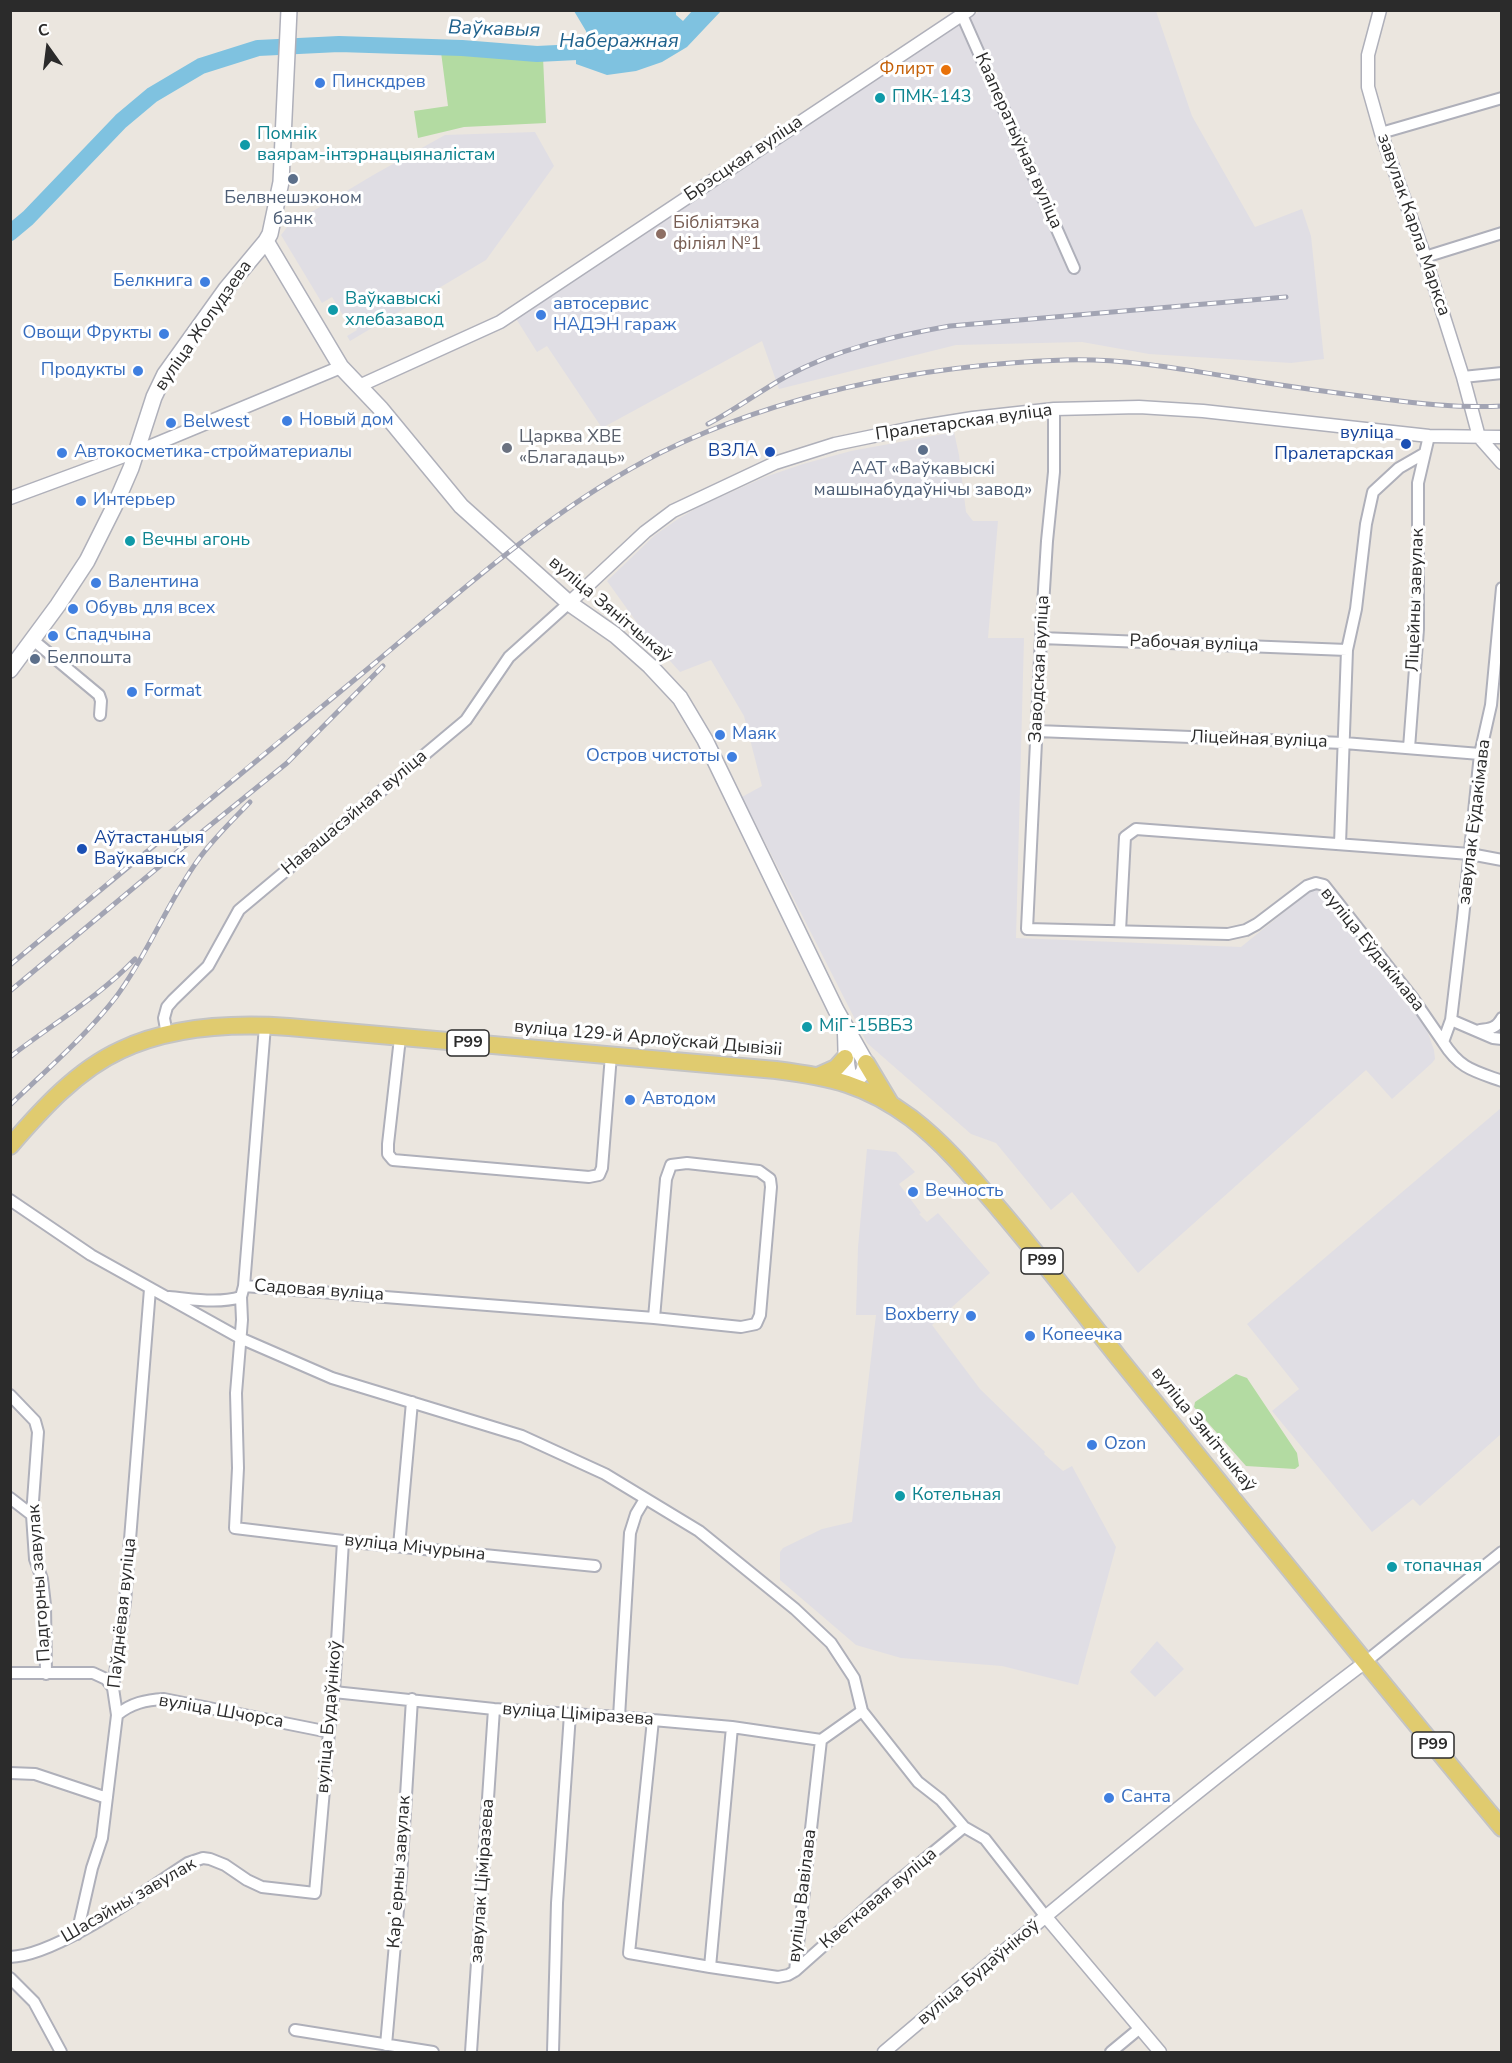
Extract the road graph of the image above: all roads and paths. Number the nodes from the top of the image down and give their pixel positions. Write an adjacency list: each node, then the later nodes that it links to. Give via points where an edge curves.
1 (289, 10): 7 (main road, вуліца Жолудзева, via 281,182 273,226)
2 (1380, 10): 5 (street, завулак Карла Маркса, via 1368,55 1368,87)
3 (965, 13): 9 (street, Кааператыўная вуліца); 13 (street, Брэсцкая вуліца, via 500,322)
4 (1502, 99): 5 (street)
5 (1381, 133): 8 (street, завулак Карла Маркса)
6 (1502, 233): 8 (street)
7 (266, 241): 10 (main road, вуліца Зянітчыкаў); 18 (main road, вуліца Жолудзева, via 165,374)
8 (1425, 257): 12 (street, завулак Карла Маркса)
9 (1074, 268)
10 (341, 367): 13 (main road, вуліца Зянітчыкаў); 18 (street)
11 (1502, 373): 12 (street)
12 (1463, 377): 17 (street, завулак Карла Маркса)
13 (359, 386): 23 (main road, вуліца Зянітчыкаў, via 461,506)
14 (1054, 409): 15 (street, Пралетарская вуліца, via 1139,407 1203,411); 23 (street, Пралетарская вуліца, via 917,427 835,444 775,464 673,511); 24 (street, Заводская вуліца, via 1054,472)
15 (1429, 436): 17 (street, Пралетарская вуліца); 19 (street, Ліцейны завулак)
16 (1502, 437): 17 (street, Пралетарская вуліца)
17 (1479, 438): 20 (street)
18 (138, 451): 21 (street); 25 (main road, вуліца Жолудзева, via 87,561)
19 (1425, 453): 26 (street, via 1399,468 1373,492); 31 (street, Ліцейны завулак, via 1418,483 1418,629)
20 (1502, 462)
21 (10, 498)
22 (1502, 588): 32 (street, завулак Еўдакімава, via 1491,705)
23 (569, 603): 41 (main road, вуліца Зянітчыкаў, via 650,666 689,711); 43 (street, Навашасэйная вуліца, via 509,657 466,720 239,910 208,966 167,1007)
24 (1041, 638): 26 (street, Рабочая вуліца); 29 (street, Заводская вуліца)
25 (33, 640): 27 (main road, вуліца Жолудзева); 28 (street, via 99,695)
26 (1347, 650): 30 (street)
27 (10, 670)
28 (100, 715)
29 (1038, 731): 30 (street, Ліцейная вуліца); 36 (street, Заводская вуліца)
30 (1344, 743): 31 (street, Ліцейная вуліца); 33 (street)
31 (1409, 748): 32 (street, Ліцейная вуліца)
32 (1480, 754): 34 (street, завулак Еўдакімава)
33 (1340, 844): 34 (street); 37 (street, via 1136,829 1125,837)
34 (1470, 854): 35 (street); 39 (street, завулак Еўдакімава)
35 (1502, 860)
36 (1027, 929): 37 (street, вуліца Еўдакімава)
37 (1120, 931): 46 (street, вуліца Еўдакімава, via 1237,932 1257,924 1307,886 1324,885)
38 (1502, 1018): 42 (street, via 1492,1029)
39 (1451, 1020): 42 (street); 46 (street)
40 (265, 1026): 43 (main road, вуліца 129-й Арлоўскай Дывізіі / Р99, via 224,1026); 44 (main road, вуліца 129-й Арлоўскай Дывізіі / Р99); 56 (street, Садовая вуліца)
41 (845, 1027): 48 (main road); 49 (main road, вуліца Зянітчыкаў)
42 (1479, 1030): 45 (street)
43 (166, 1035): 54 (main road, вуліца 129-й Арлоўскай Дывізіі / Р99, via 121,1050 78,1077)
44 (400, 1038): 47 (main road, вуліца 129-й Арлоўскай Дывізіі / Р99); 47 (street, via 388,1144 393,1160 577,1176 599,1175 602,1168)
45 (1502, 1039)
46 (1443, 1042): 51 (street, via 1465,1068)
47 (611, 1055): 50 (main road, вуліца 129-й Арлоўскай Дывізіі / Р99)
48 (845, 1058): 50 (main road, via 836,1068); 52 (main road)
49 (866, 1063): 52 (main road); 53 (main road)
50 (818, 1076): 52 (main road, вуліца Зянітчыкаў / Р99)
51 (1502, 1081)
52 (851, 1084): 53 (main road, вуліца Зянітчыкаў / Р99)
53 (891, 1104): 71 (main road, вуліца Зянітчыкаў / Р99, via 927,1130 964,1167)
54 (10, 1146)
55 (10, 1200): 57 (street)
56 (244, 1286): 59 (street); 60 (street, Садовая вуліца)
57 (150, 1289): 58 (street); 74 (street, Паўднёвая вуліца, via 125,1602)
58 (163, 1296): 59 (street, via 213,1301); 61 (street)
59 (241, 1297): 61 (street)
60 (654, 1318): 60 (street, Садовая вуліца, via 741,1327 756,1324 760,1315 770,1179 759,1171 687,1163 671,1165 666,1179)
61 (240, 1338): 63 (street, via 332,1378); 67 (street, вуліца Мічурына, via 235,1528)
62 (10, 1395): 66 (street, Падгорны завулак, via 35,1421 38,1432)
63 (412, 1402): 65 (street, via 522,1436 605,1474); 68 (street)
64 (10, 1498): 66 (street)
65 (645, 1499): 78 (street, via 699,1531 831,1643 854,1678); 81 (street, via 630,1533)
66 (32, 1515): 73 (street, Падгорны завулак, via 35,1559 45,1605)
67 (344, 1541): 68 (street, вуліца Мічурына); 75 (street, вуліца Будаўнікоў)
68 (399, 1546): 70 (street, вуліца Мічурына)
69 (1502, 1552): 71 (street)
70 (595, 1566)
71 (1364, 1663): 89 (main road, вуліца Зянітчыкаў / Р99); 91 (street, вуліца Будаўнікоў, via 1241,1757)
72 (10, 1673): 73 (street)
73 (46, 1674): 74 (street, via 93,1673)
74 (113, 1688): 80 (street, Паўднёвая вуліца)
75 (334, 1692): 76 (street, вуліца Ціміразева); 84 (street, вуліца Будаўнікоў)
76 (412, 1700): 77 (street, вуліца Ціміразева); 99 (street, Карʼерны завулак)
77 (494, 1709): 79 (street, вуліца Ціміразева); 102 (street, завулак Ціміразева)
78 (862, 1711): 85 (street); 88 (street, via 918,1782 941,1800)
79 (570, 1714): 81 (street, вуліца Ціміразева); 103 (street, via 557,1903)
80 (117, 1715): 84 (street, вуліца Шчорса, via 126,1707 164,1699); 87 (street, Паўднёвая вуліца)
81 (619, 1717): 82 (street, вуліца Ціміразева)
82 (653, 1720): 83 (street, вуліца Ціміразева); 94 (street, вуліца Вавілава, via 629,1953)
83 (732, 1727): 85 (street, вуліца Ціміразева); 94 (street)
84 (329, 1732): 90 (street, вуліца Будаўнікоў)
85 (821, 1740): 95 (street, вуліца Вавілава)
86 (10, 1773): 87 (street, via 34,1774)
87 (107, 1798): 92 (street, Паўднёвая вуліца, via 102,1838)
88 (964, 1827): 91 (street, via 985,1839); 95 (street, Кветкавая вуліца)
89 (1502, 1828)
90 (315, 1893): 92 (street, Шасэйны завулак, via 262,1887 225,1865 203,1858 188,1863)
91 (1046, 1917): 97 (street); 104 (street, вуліца Будаўнікоў)
92 (77, 1934): 93 (street, Шасэйны завулак)
93 (10, 1957)
94 (710, 1967): 95 (street, вуліца Вавілава, via 778,1977)
95 (795, 1971)
96 (10, 1978): 100 (street, via 34,2002)
97 (1140, 2028): 105 (street); 106 (street)
98 (295, 2030): 99 (street)
99 (386, 2045): 101 (street)
100 (61, 2052)
101 (433, 2052)
102 (471, 2052)
103 (553, 2052)
104 (884, 2052)
105 (1111, 2052)
106 (1160, 2052)

